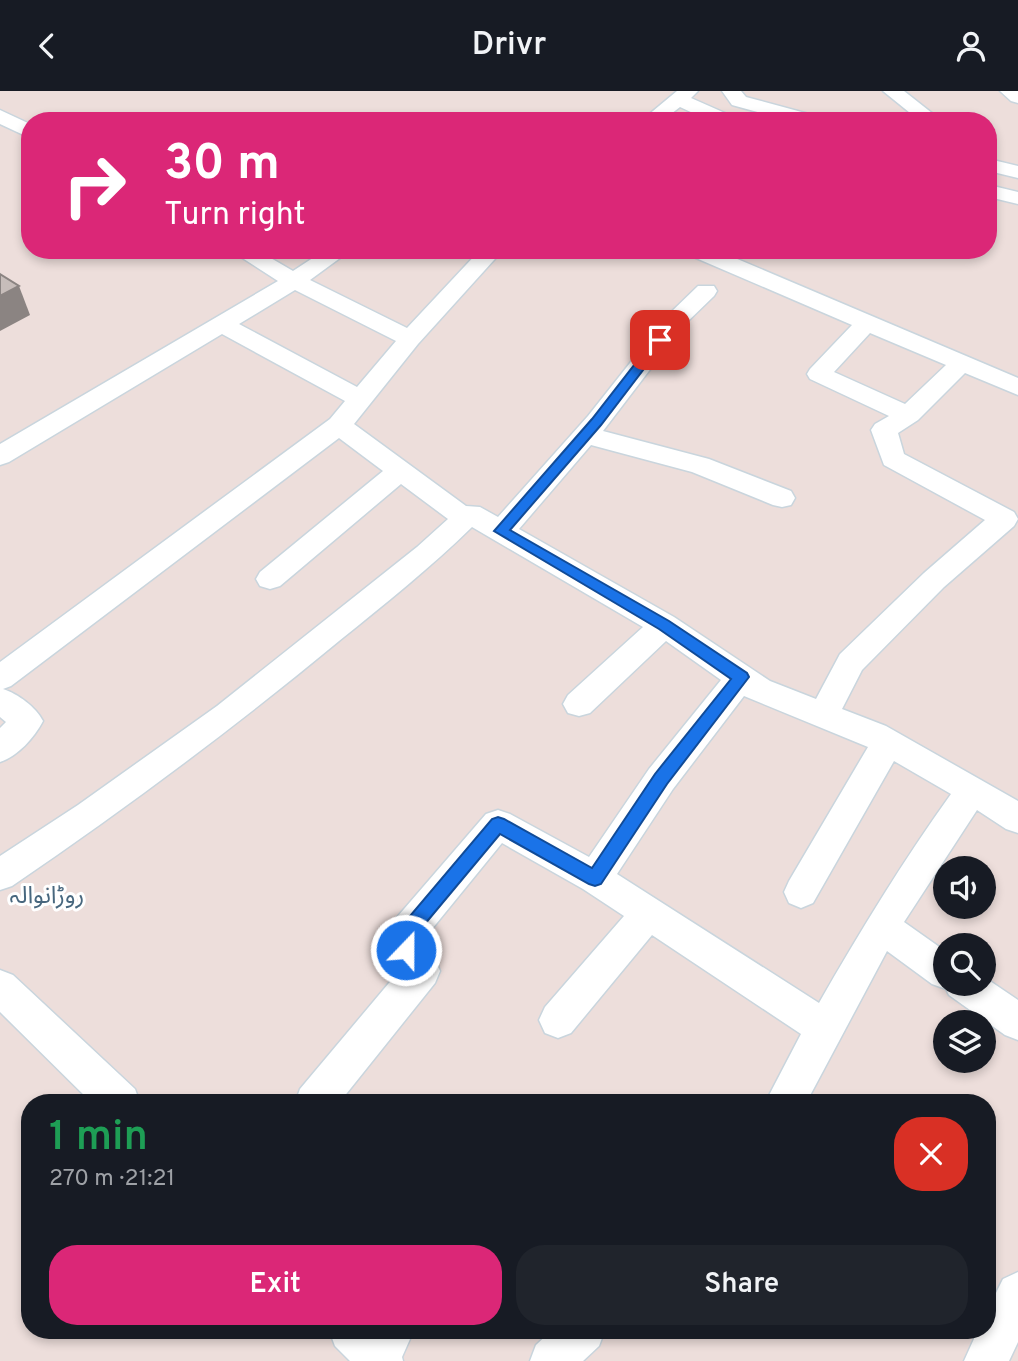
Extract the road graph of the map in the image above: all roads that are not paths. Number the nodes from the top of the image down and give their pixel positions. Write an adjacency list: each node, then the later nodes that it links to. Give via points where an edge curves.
1 (731, 91): 9 (street, via 739,101)
2 (775, 91): 10 (street, via 797,109)
3 (892, 91): 11 (street)
4 (1009, 91): 6 (street)
5 (684, 96): 7 (street); 8 (street)
6 (1018, 97)
7 (662, 112)
8 (712, 112)
9 (780, 112)
10 (794, 112)
11 (921, 112)
12 (0, 116): 13 (street)
13 (21, 127)
14 (997, 167): 15 (street)
15 (1018, 172)
16 (997, 193): 17 (street)
17 (1018, 198)
18 (256, 259): 22 (street)
19 (327, 259): 22 (street)
20 (484, 259): 26 (street)
21 (718, 259): 24 (street)
22 (294, 281): 25 (street); 26 (street)
23 (706, 291): 32 (street, via 676,320)
24 (867, 322): 27 (street); 30 (street, via 818,374)
25 (222, 324): 29 (street); 33 (street)
26 (410, 338): 29 (street)
27 (962, 363): 28 (street); 30 (street)
28 (1018, 387)
29 (360, 399): 31 (street)
30 (909, 414): 44 (street, via 884,429 893,459 1004,519 934,580 852,663)
31 (339, 425): 34 (street); 41 (street)
32 (585, 435): 35 (street, via 700,465); 37 (street)
33 (0, 456)
34 (401, 470): 36 (street); 38 (street)
35 (782, 498)
36 (466, 519): 37 (street, via 470,514); 49 (street, via 228,715)
37 (501, 531): 39 (street)
38 (270, 579)
39 (664, 625): 40 (street); 43 (street)
40 (741, 677): 44 (street, via 759,690); 50 (street, via 661,779)
41 (0, 678)
42 (0, 700): 46 (street, via 27,721)
43 (579, 703)
44 (823, 715): 45 (street)
45 (888, 742): 47 (street); 51 (street)
46 (0, 749)
47 (973, 790): 48 (street); 53 (street)
48 (1018, 819)
49 (0, 875)
50 (595, 879): 52 (street); 61 (street, via 498,824 405,935 406,964 422,971)
51 (801, 892)
52 (649, 913): 57 (street); 59 (street)
53 (882, 927): 54 (street); 59 (street)
54 (933, 963)
55 (3, 995): 60 (street)
56 (981, 996): 58 (street)
57 (558, 1020)
58 (1018, 1022)
59 (826, 1029): 62 (street)
60 (111, 1094)
61 (321, 1094)
62 (790, 1094)
63 (1018, 1294): 66 (street)
64 (574, 1339): 65 (street)
65 (552, 1361)
66 (986, 1361)

